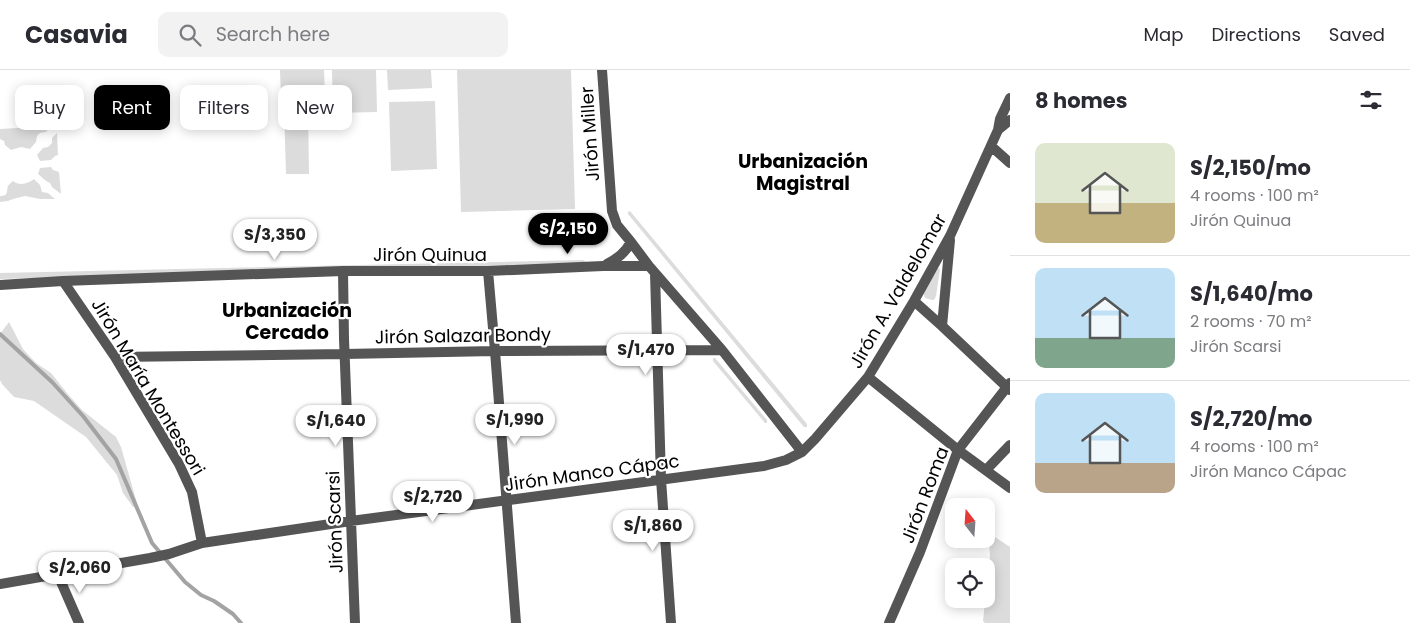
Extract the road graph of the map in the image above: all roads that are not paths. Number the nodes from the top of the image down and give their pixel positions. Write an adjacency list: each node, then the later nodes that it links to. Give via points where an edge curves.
1 (602, 70): 8 (street, Jirón Miller, via 612,210 617,225)
2 (1010, 98): 4 (street, Jirón A. Valdelomar)
3 (1010, 120): 4 (street, Jirón A. Valdelomar)
4 (998, 130): 5 (street, Jirón A. Valdelomar)
5 (991, 146): 6 (street); 7 (street, Jirón A. Valdelomar)
6 (1010, 163)
7 (950, 236): 15 (street, Jirón A. Valdelomar); 16 (street)
8 (632, 242): 9 (street, via 617,259); 10 (street, Jirón Miller)
9 (603, 266): 10 (street, Jirón Quinua); 12 (street, Jirón Quinua)
10 (652, 269): 18 (street); 19 (street)
11 (343, 271): 12 (street, Jirón Quinua); 13 (street, Jirón Quinua); 20 (street, Jirón Scarsi)
12 (488, 271): 17 (street)
13 (64, 281): 14 (street, Jirón Quinua); 21 (street, Jirón María Montessori)
14 (0, 285)
15 (914, 301): 16 (street); 22 (street, Jirón A. Valdelomar)
16 (942, 326): 23 (street)
17 (495, 350): 18 (street, Jirón Salazar Bondy); 20 (street, Jirón Salazar Bondy); 30 (street)
18 (658, 350): 19 (street, Jirón Salazar Bondy); 28 (street)
19 (722, 350): 26 (street)
20 (345, 354): 21 (street, Jirón Salazar Bondy); 31 (street, Jirón Scarsi)
21 (115, 357): 32 (street, Jirón María Montessori, via 179,464 192,492)
22 (868, 377): 25 (street); 26 (street, Jirón A. Valdelomar)
23 (1009, 387): 25 (street, Jirón Roma)
24 (1010, 445): 27 (street)
25 (958, 450): 27 (street); 39 (street, Jirón Roma)
26 (802, 452): 28 (street, Jirón Manco Cápac, via 764,466)
27 (986, 470): 29 (street)
28 (660, 479): 30 (street, Jirón Manco Cápac); 38 (street)
29 (1010, 488)
30 (507, 500): 31 (street, Jirón Manco Cápac); 37 (street)
31 (351, 521): 32 (street, Jirón Manco Cápac); 36 (street, Jirón Scarsi)
32 (202, 543): 33 (street, Jirón Manco Cápac, via 169,554)
33 (58, 574): 34 (street, Jirón Manco Cápac); 35 (street)
34 (0, 584)
35 (79, 623)
36 (355, 623)
37 (516, 623)
38 (671, 623)
39 (889, 623)

